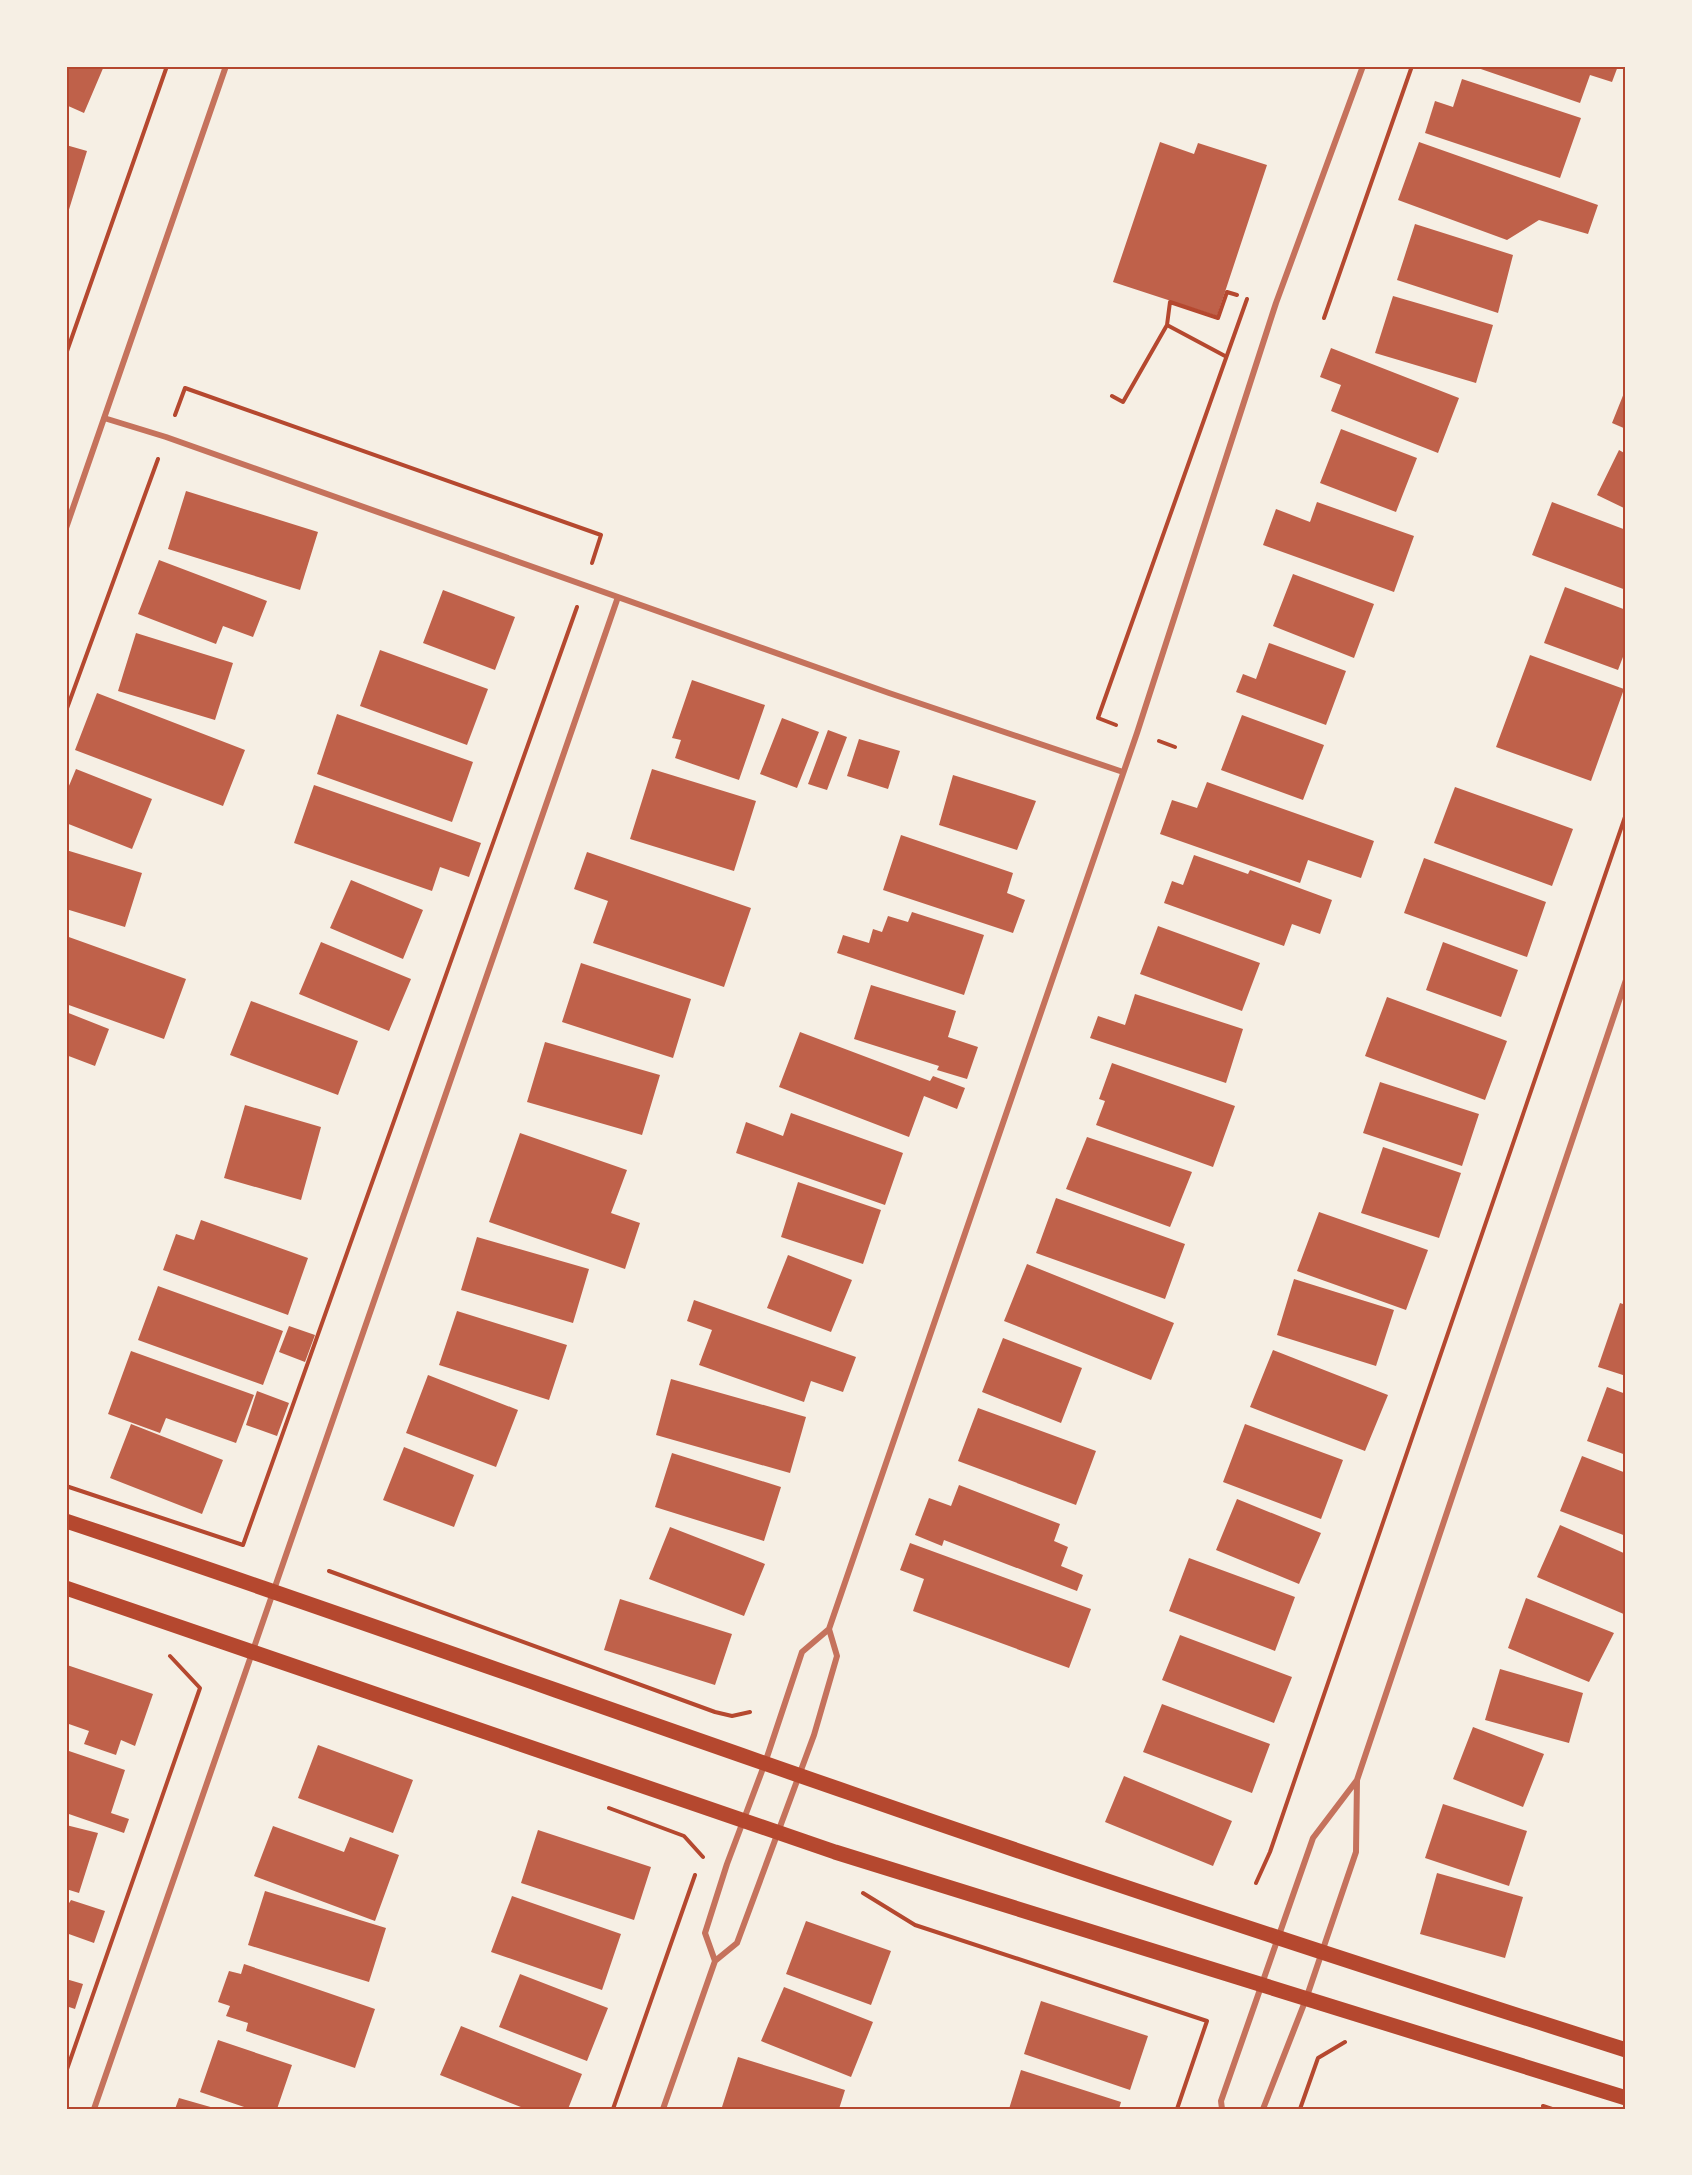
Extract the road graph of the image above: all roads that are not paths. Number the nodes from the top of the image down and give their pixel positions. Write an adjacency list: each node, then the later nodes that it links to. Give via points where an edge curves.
1 (226, 66): 3 (street)
2 (1363, 66): 6 (street, via 1276,303)
3 (104, 418): 4 (street); 5 (street)
4 (66, 528)
5 (618, 597): 6 (street); 10 (street)
6 (1123, 772): 11 (street)
7 (1626, 980): 15 (street)
8 (66, 1521): 10 (main road)
9 (66, 1588): 12 (main road)
10 (275, 1592): 12 (street); 13 (main road)
11 (829, 1629): 13 (street, via 801,1652); 14 (street, via 837,1656)
12 (254, 1652): 16 (main road); 25 (street)
13 (765, 1763): 14 (main road); 16 (street)
14 (800, 1775): 17 (street); 18 (main road)
15 (1357, 1780): 18 (street, via 1314,1838); 19 (street, via 1356,1852)
16 (743, 1822): 17 (main road); 20 (street, via 705,1933)
17 (777, 1832): 20 (street, via 737,1943); 21 (main road)
18 (1278, 1937): 19 (main road); 21 (street)
19 (1321, 1952): 22 (street); 23 (main road)
20 (715, 1961): 26 (street)
21 (1261, 1984): 22 (main road); 27 (street, via 1221,2101)
22 (1306, 1999): 24 (main road); 28 (street)
23 (1626, 2050)
24 (1626, 2098)
25 (94, 2109)
26 (663, 2109)
27 (1222, 2109)
28 (1263, 2109)

